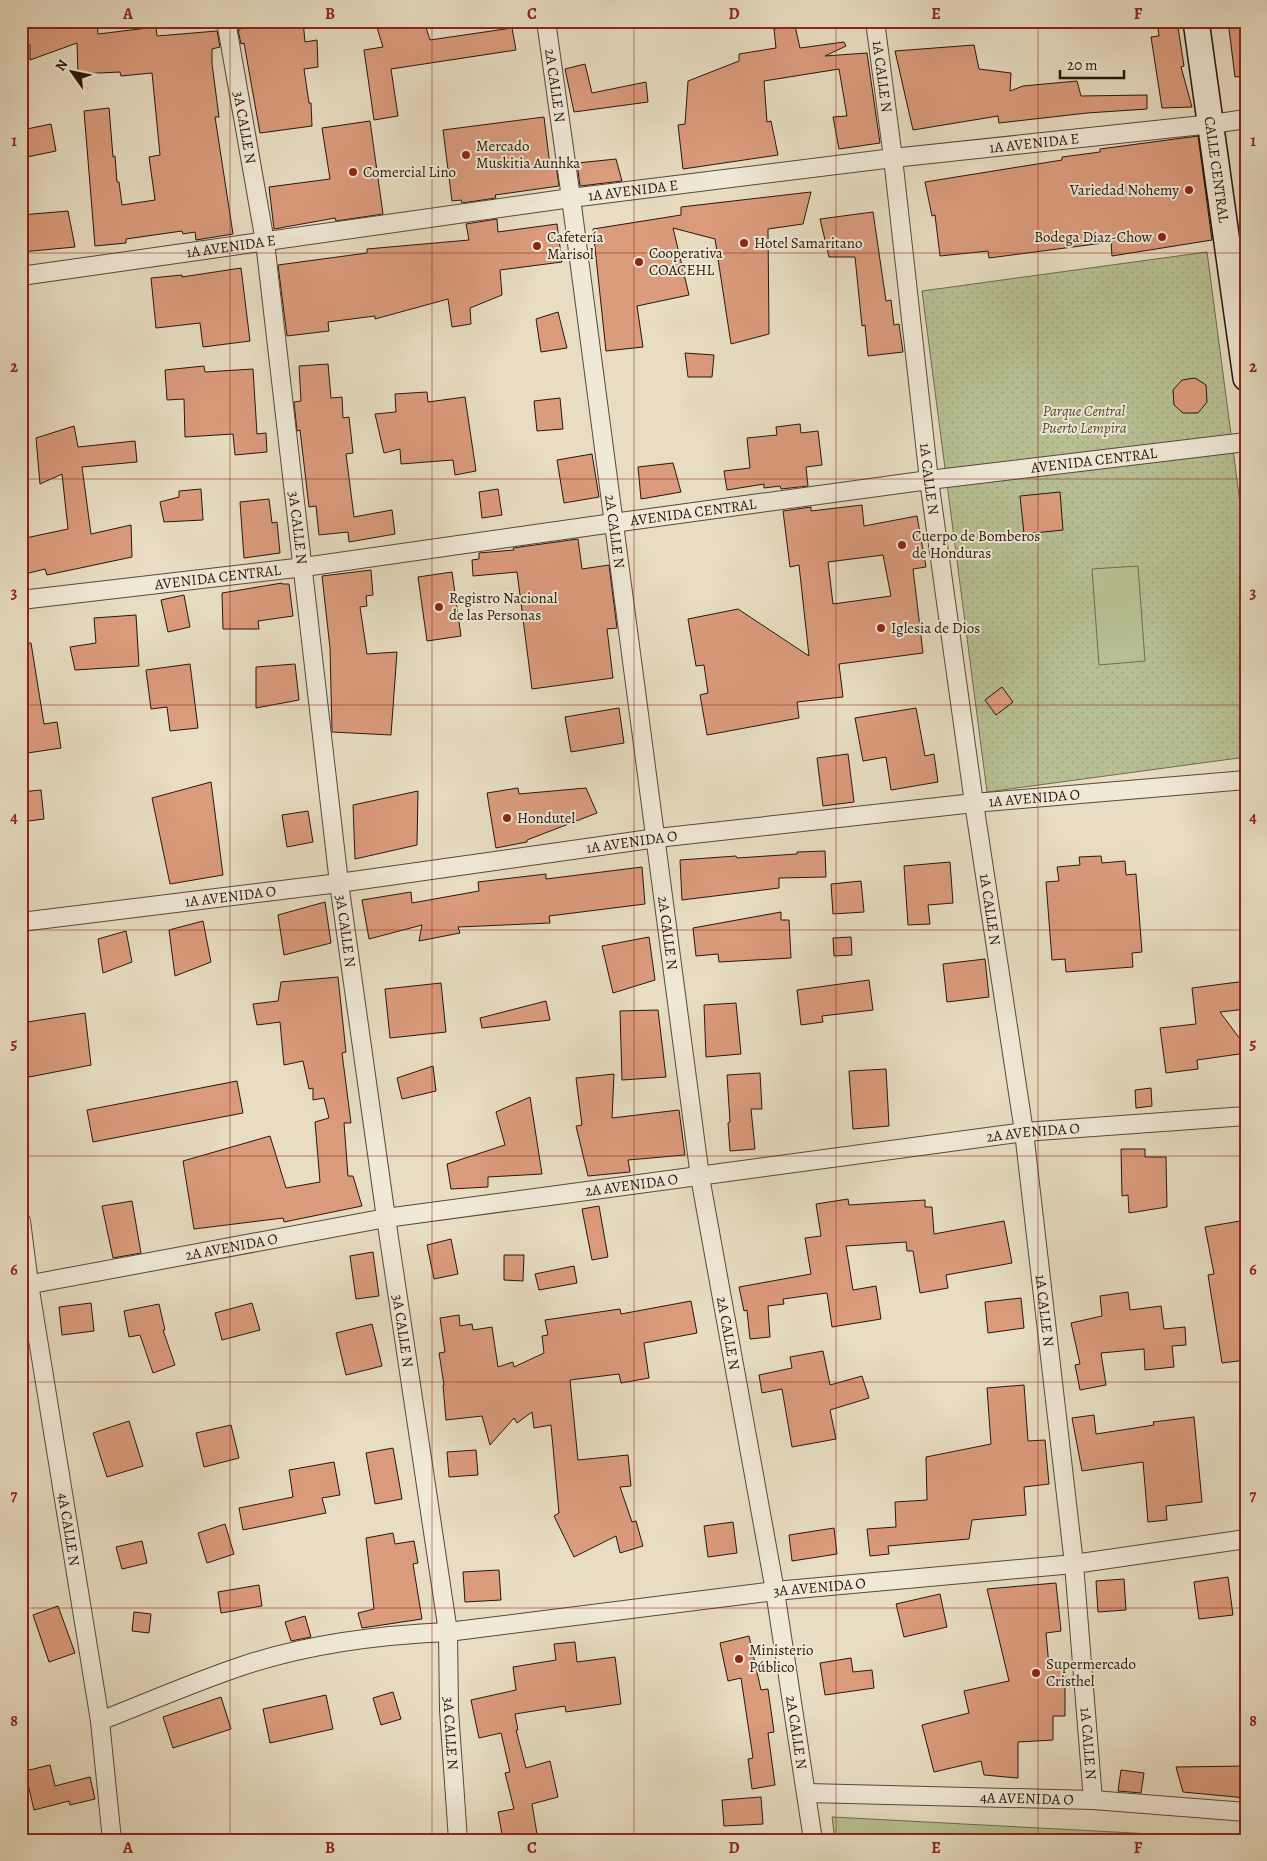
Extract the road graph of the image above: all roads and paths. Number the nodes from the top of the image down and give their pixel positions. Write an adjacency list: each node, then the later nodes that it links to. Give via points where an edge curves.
1 (226, 21): 9 (street, 3A CALLE N)
2 (546, 21): 8 (street, 2A CALLE N)
3 (874, 21): 7 (street, 1A CALLE N)
4 (1196, 21): 6 (street, CALLE CENTRAL)
5 (1246, 119): 6 (street, 1A AVENIDA E)
6 (1212, 124): 7 (street, 1A AVENIDA E); 11 (street, CALLE CENTRAL)
7 (893, 158): 8 (street, 1A AVENIDA E); 13 (street, 1A CALLE N)
8 (571, 198): 9 (street, 1A AVENIDA E); 14 (street, 2A CALLE N)
9 (265, 242): 10 (street, 1A AVENIDA E); 15 (street, 3A CALLE N)
10 (21, 276)
11 (1246, 378)
12 (1246, 442): 13 (street, AVENIDA CENTRAL)
13 (929, 480): 14 (street, AVENIDA CENTRAL); 18 (street, 1A CALLE N)
14 (613, 523): 15 (street, AVENIDA CENTRAL); 19 (street, 2A CALLE N)
15 (304, 567): 16 (street, AVENIDA CENTRAL); 20 (street, 3A CALLE N)
16 (21, 600)
17 (1246, 780): 18 (street, 1A AVENIDA O)
18 (974, 803): 19 (street, 1A AVENIDA O); 23 (street, 1A CALLE N)
19 (657, 838): 20 (street, 1A AVENIDA O); 24 (street, 2A CALLE N)
20 (339, 883): 21 (street, 1A AVENIDA O); 25 (street, 3A CALLE N)
21 (21, 922)
22 (1246, 1116): 23 (street, 2A AVENIDA O)
23 (1024, 1132): 24 (street, 2A AVENIDA O); 29 (street, 1A CALLE N)
24 (700, 1177): 25 (street, 2A AVENIDA O); 30 (street, 2A CALLE N)
25 (386, 1218): 27 (street, 2A AVENIDA O); 31 (street, 3A CALLE N)
26 (21, 1221): 27 (street, 4A CALLE N)
27 (25, 1285): 32 (street, 4A CALLE N)
28 (1246, 1539): 29 (street, 3A AVENIDA O)
29 (1074, 1564): 30 (street, 3A AVENIDA O); 34 (street, 1A CALLE N)
30 (775, 1591): 31 (street, 3A AVENIDA O); 33 (street, 2A CALLE N)
31 (448, 1632): 32 (street, 3A AVENIDA O, via 395,1634 325,1644 239,1667); 37 (street, 3A CALLE N)
32 (100, 1721): 36 (street, 4A CALLE N)
33 (806, 1794): 34 (street, 4A AVENIDA O); 38 (street, 2A CALLE N)
34 (1093, 1800): 35 (street, 4A AVENIDA O)
35 (1246, 1812)
36 (112, 1840)
37 (458, 1840)
38 (813, 1840)

